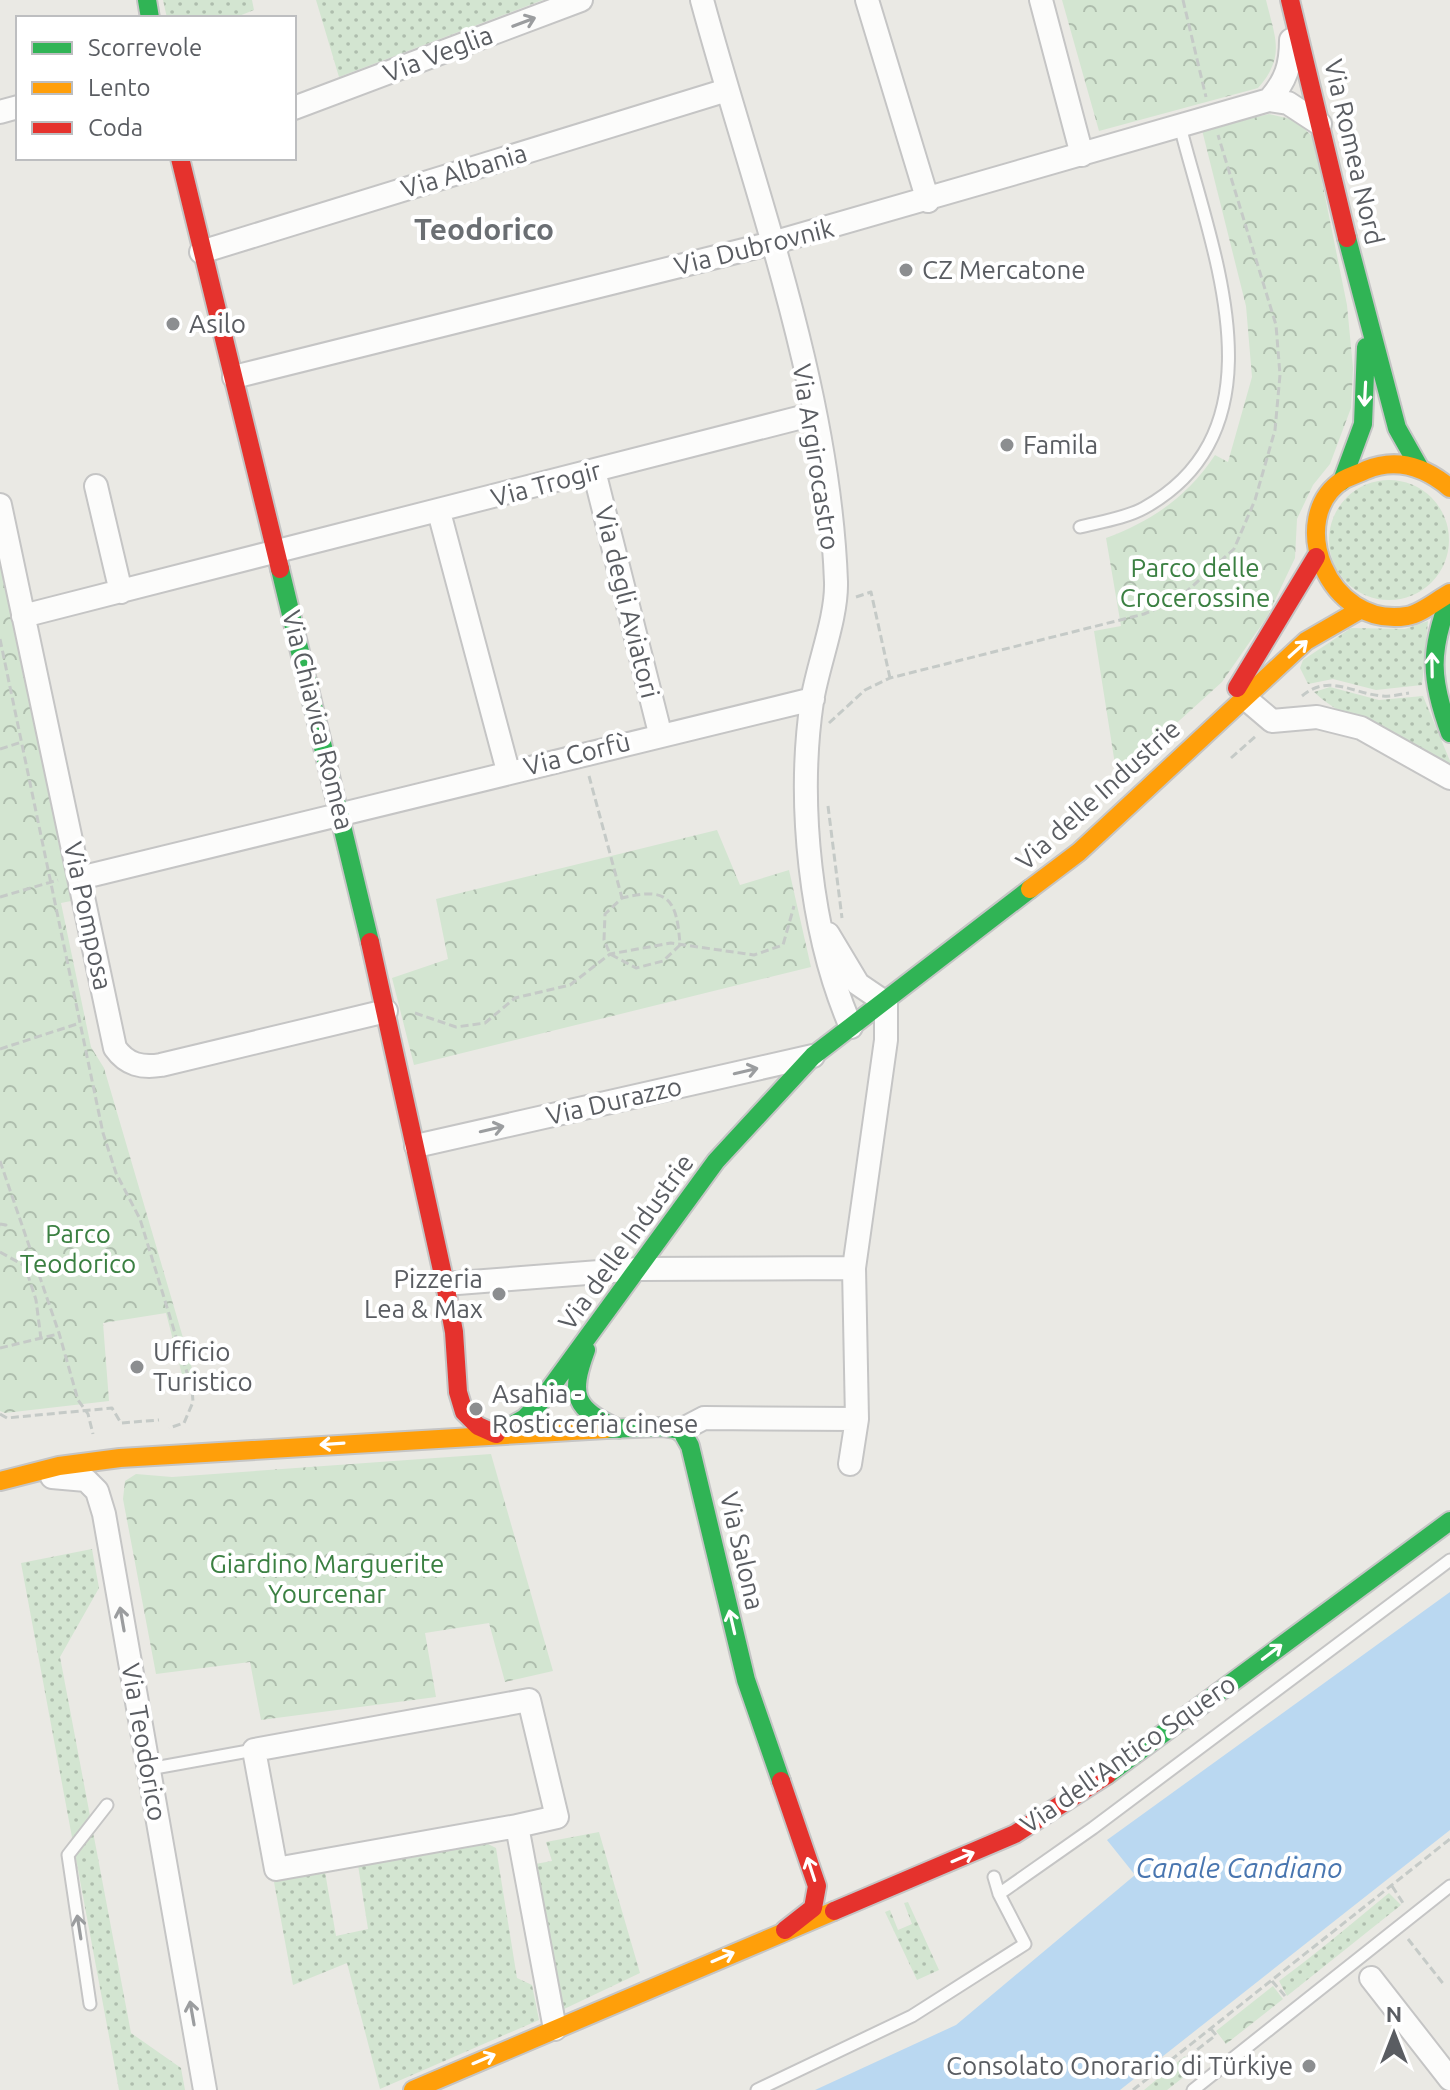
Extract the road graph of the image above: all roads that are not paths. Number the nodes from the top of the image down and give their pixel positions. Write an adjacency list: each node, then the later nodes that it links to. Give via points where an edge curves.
1 (581, 0): 8 (street, Via Veglia, one-way to 1)
2 (702, 0): 6 (street, Via Argirocastro)
3 (867, 0): 13 (street)
4 (1041, 0): 11 (street)
5 (1291, 2): 7 (street, via 1291,65); 9 (street, Via Romea Nord)
6 (727, 90): 14 (street, Via Argirocastro); 15 (street, Via Albania)
7 (1269, 100): 9 (street, via 1288,103); 10 (street, Via Dubrovnik)
8 (296, 107)
9 (1320, 124): 16 (street, Via Romea Nord)
10 (1180, 126): 11 (street, Via Dubrovnik); 26 (lane, via 1227,312 1231,374 1217,431 1192,473 1143,509)
11 (1082, 155): 13 (street, Via Dubrovnik)
12 (180, 160): 15 (street, Via Chiavica Romea)
13 (928, 201): 14 (street, Via Dubrovnik)
14 (772, 243): 17 (street, Via Dubrovnik); 18 (street, Via Argirocastro)
15 (201, 252): 17 (street, Via Chiavica Romea)
16 (1366, 316): 19 (street, Via Romea Nord, via 1397,428); 21 (street, Via Romea Nord, one-way to 21, via 1363,424)
17 (234, 377): 27 (street, Via Chiavica Romea)
18 (814, 414): 20 (street, Via Trogir); 34 (street, Via Argirocastro, via 836,585)
19 (1419, 467): 21 (street, via 1392,462 1365,467); 23 (street)
20 (594, 471): 25 (street, Via Trogir); 35 (street, Via degli Aviatori)
21 (1342, 481): 28 (street, Via Romea Nord, via 1318,516)
22 (96, 486): 29 (street)
23 (1450, 488)
24 (0, 505): 32 (street, Via Pomposa)
25 (439, 512): 27 (street, Via Trogir); 37 (street)
26 (1080, 527)
27 (277, 553): 29 (street, Via Trogir); 39 (street, Via Chiavica Romea)
28 (1316, 557): 31 (street, via 1331,588); 33 (street, Via delle Industrie)
29 (121, 592): 32 (street, Via Trogir)
30 (1450, 595): 31 (street, via 1408,617 1382,618); 36 (street, one-way to 30, via 1433,689 1433,640)
31 (1358, 611): 33 (street, Via delle Industrie, one-way to 31, via 1306,641)
32 (23, 616): 40 (street, Via Pomposa)
33 (1245, 687): 38 (street, via 1272,721 1317,717 1361,728); 42 (street, Via delle Industrie, via 1212,728 1079,852)
34 (818, 704): 35 (street, Via Corfù); 41 (street, Via Argirocastro, via 807,782 813,878)
35 (660, 733): 37 (street, Via Corfù)
36 (1450, 733)
37 (508, 771): 39 (street, Via Corfù)
38 (1450, 778)
39 (341, 812): 40 (street, Via Corfù); 43 (street, Via Chiavica Romea)
40 (80, 878): 43 (street, Via Pomposa, via 115,1048 136,1065 196,1058)
41 (832, 924): 42 (street, Via Argirocastro, via 858,984); 44 (street, Via Argirocastro, via 829,968)
42 (886, 1003): 44 (street, Via delle Industrie); 47 (street, via 886,1040)
43 (386, 1011): 46 (street, Via Chiavica Romea)
44 (851, 1027): 45 (street, Via delle Industrie)
45 (813, 1056): 46 (street, Via Durazzo, one-way to 45); 48 (street, Via delle Industrie, via 716,1161)
46 (416, 1146): 49 (street, Via Chiavica Romea)
47 (854, 1268): 48 (street); 52 (street)
48 (638, 1269): 49 (street); 50 (street, Via delle Industrie)
49 (445, 1284): 51 (street, Via Chiavica Romea)
50 (591, 1337): 53 (street, via 577,1372 577,1399 586,1415); 55 (street, Via delle Industrie, via 525,1418)
51 (458, 1392): 55 (street, via 464,1412); 56 (street, via 443,1416)
52 (857, 1419): 54 (street, via 704,1418); 57 (street)
53 (619, 1429): 54 (street); 55 (street)
54 (681, 1430): 68 (street, Via Salona, one-way to 54, via 810,1913 818,1901 817,1886 746,1680 690,1446)
55 (496, 1434): 56 (street)
56 (410, 1438): 58 (street, one-way to 58, via 112,1459 51,1466)
57 (850, 1464)
58 (2, 1480): 62 (street, Via Teodorico, one-way to 58, via 97,1491 86,1480 62,1477)
59 (1450, 1521): 68 (street, Via dell'Antico Squero, one-way to 59, via 1028,1826 1089,1788)
60 (1450, 1560): 67 (lane)
61 (254, 1750): 62 (lane); 64 (street, via 276,1869); 64 (street, via 529,1700 557,1817)
62 (149, 1769): 73 (street, Via Teodorico, one-way to 62)
63 (107, 1805): 70 (lane, one-way to 63, via 68,1855)
64 (517, 1826): 71 (street)
65 (994, 1877): 67 (lane)
66 (1450, 1886): 76 (lane)
67 (999, 1894): 75 (lane, via 1025,1944 912,2016)
68 (785, 1930): 71 (street, Via dell'Antico Squero, one-way to 68)
69 (1371, 1978): 72 (street)
70 (90, 2004)
71 (555, 2029): 74 (street, Via dell'Antico Squero, one-way to 71)
72 (1450, 2079)
73 (205, 2090)
74 (413, 2090)
75 (757, 2090)
76 (1193, 2090)

